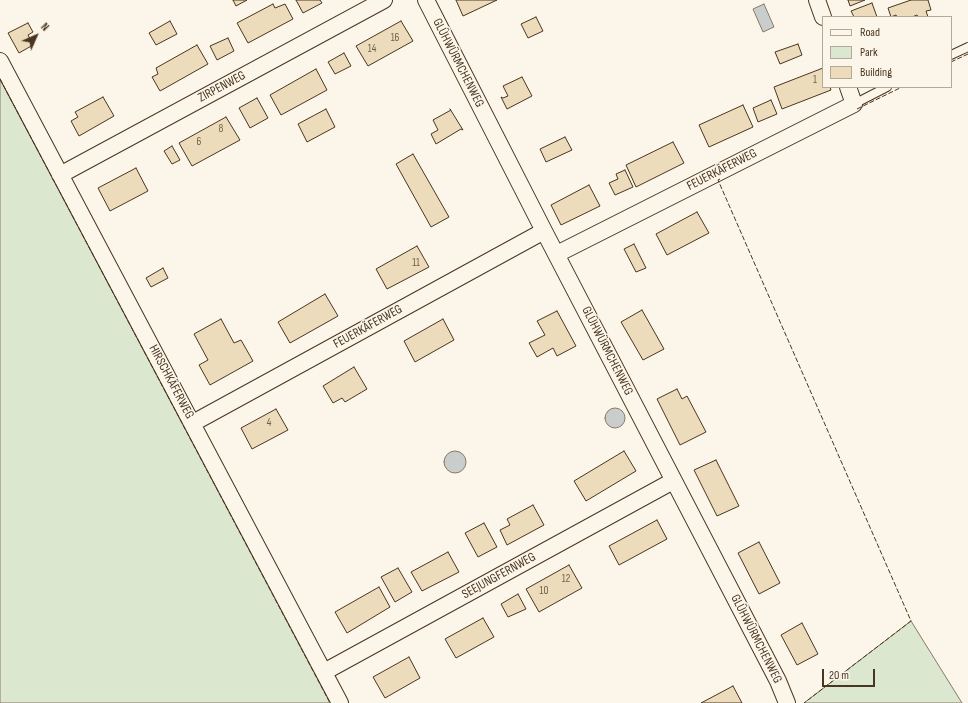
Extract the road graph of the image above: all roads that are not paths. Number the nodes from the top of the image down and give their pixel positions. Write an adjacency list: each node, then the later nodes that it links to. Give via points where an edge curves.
1 (384, 0): 11 (street, ZIRPENWEG)
2 (426, 0): 12 (street, GLÜHWÜRMCHENWEG)
3 (817, 0): 4 (street)
4 (823, 16)
5 (968, 47): 6 (lane)
6 (952, 55)
7 (0, 61): 11 (street, HIRSCHKÄFERWEG)
8 (848, 88): 10 (street)
9 (885, 88): 10 (lane, FEUERKÄFERWEG)
10 (854, 104): 13 (street, FEUERKÄFERWEG)
11 (60, 175): 14 (street, HIRSCHKÄFERWEG)
12 (544, 231): 13 (street, GLÜHWÜRMCHENWEG); 14 (street, FEUERKÄFERWEG)
13 (557, 254): 15 (street, GLÜHWÜRMCHENWEG)
14 (193, 423): 16 (street, HIRSCHKÄFERWEG)
15 (673, 481): 16 (street, SEEJUNGFERNWEG); 18 (street, GLÜHWÜRMCHENWEG, via 778,681)
16 (324, 672): 17 (street, HIRSCHKÄFERWEG)
17 (340, 703)
18 (787, 703)

